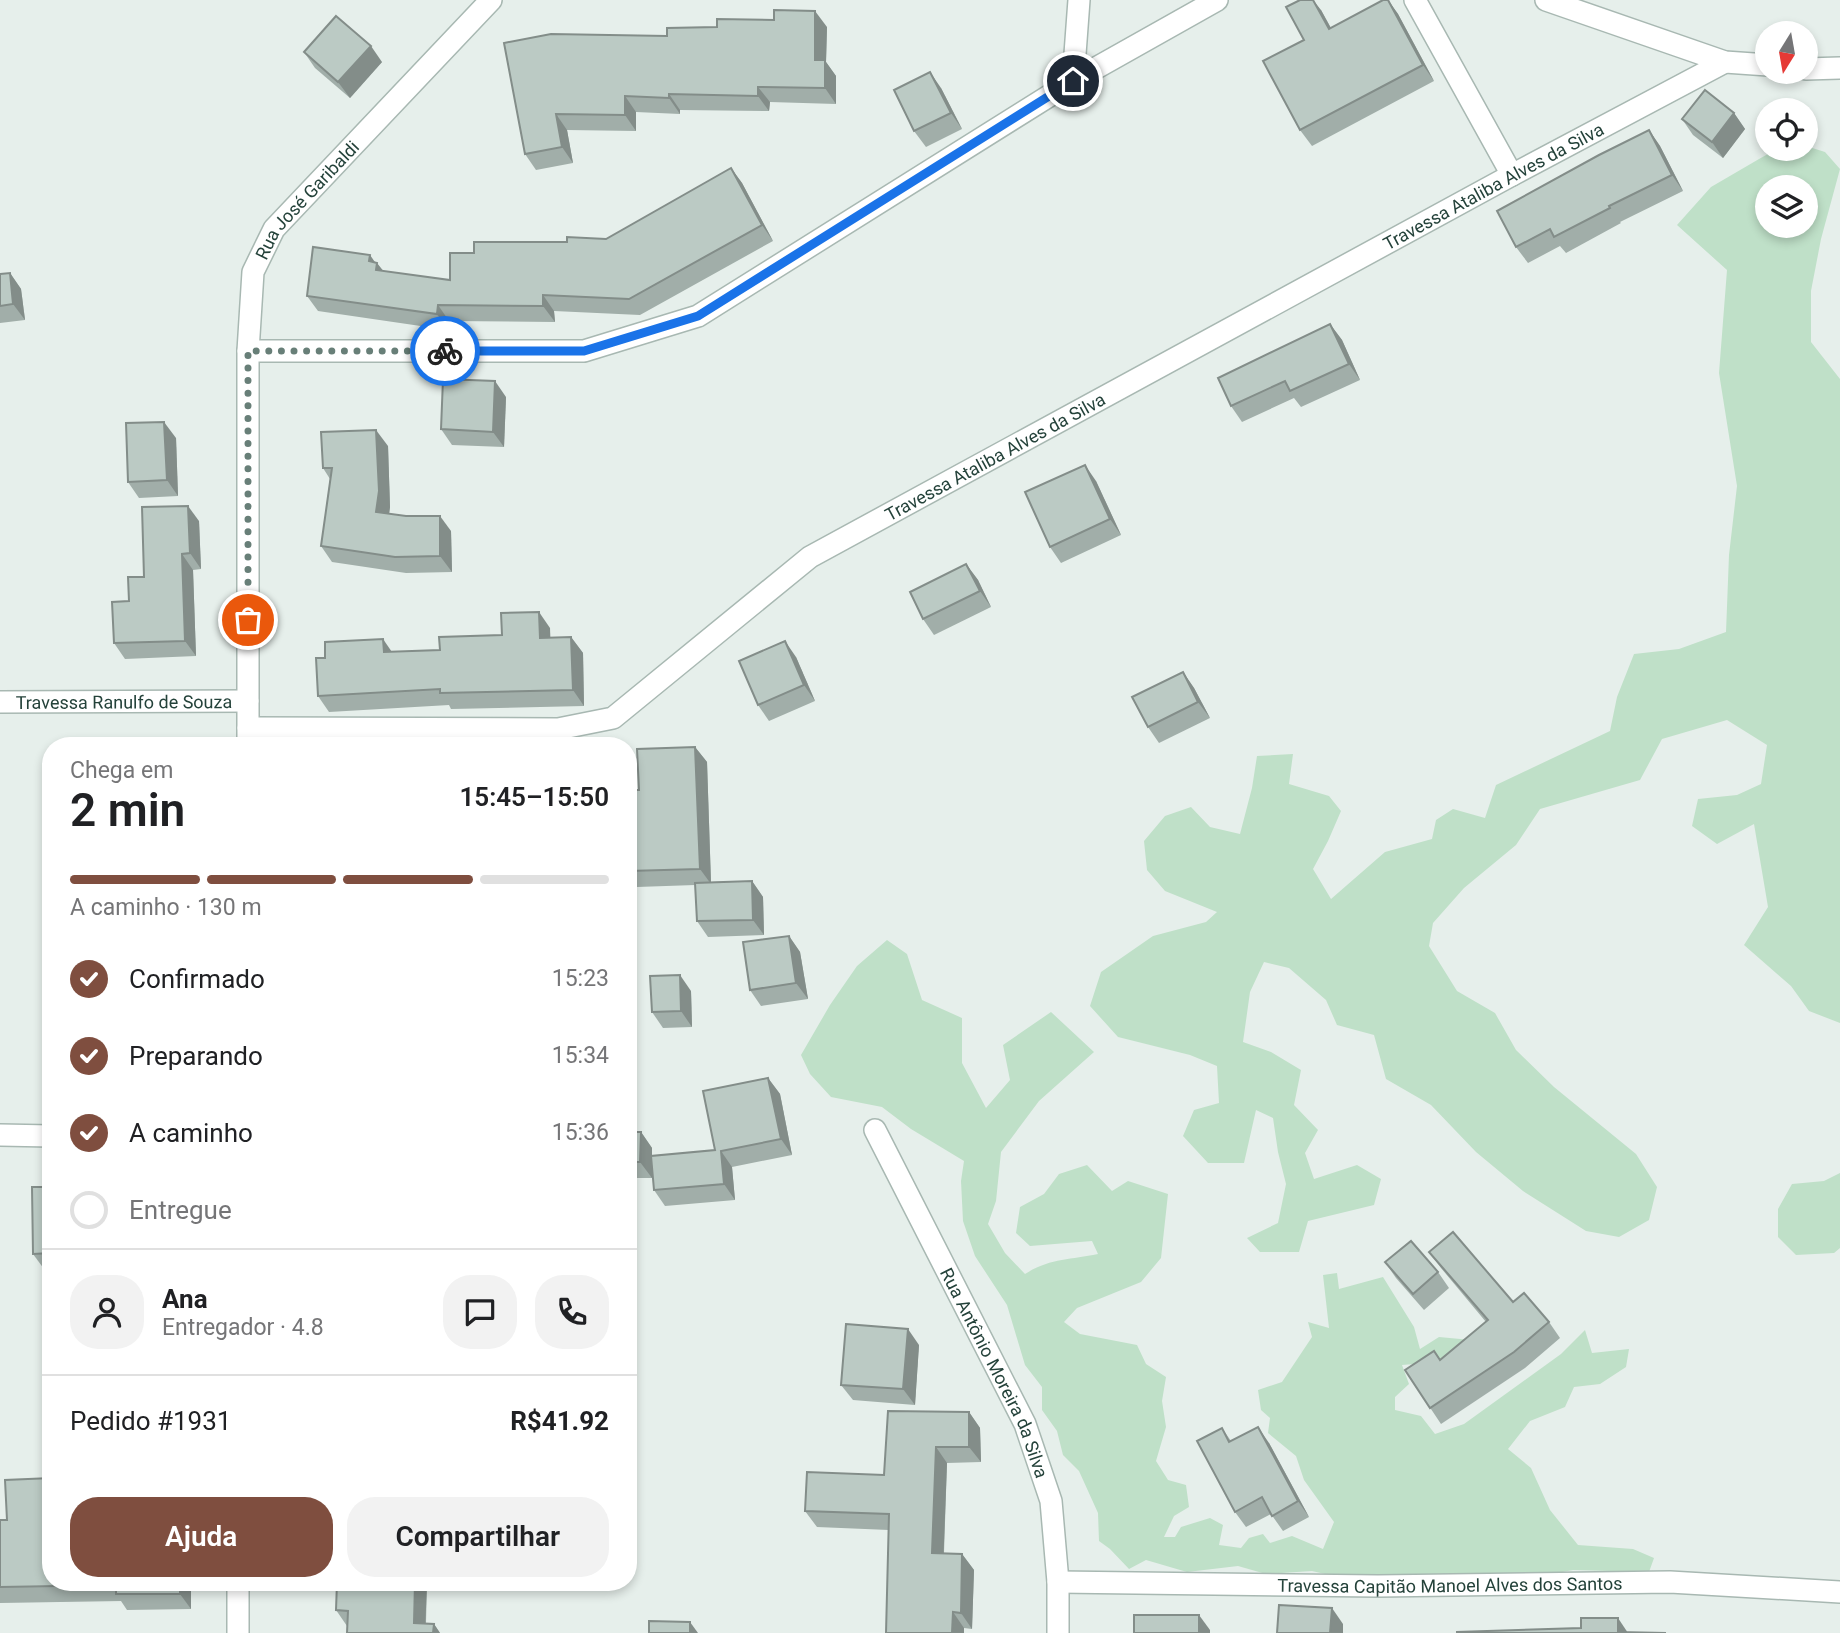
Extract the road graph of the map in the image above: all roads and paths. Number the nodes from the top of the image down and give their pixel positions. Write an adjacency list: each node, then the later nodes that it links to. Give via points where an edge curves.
1 (491, 0): 12 (street, Rua José Garibaldi, via 274,229 253,272)
2 (1079, 0): 10 (street)
3 (1217, 0): 10 (street)
4 (1415, 0): 11 (street)
5 (1546, 0): 6 (street)
6 (1725, 62): 7 (street); 11 (street, Travessa Ataliba Alves da Silva)
7 (1755, 64)
8 (1840, 68): 9 (street)
9 (1818, 69)
10 (1073, 81): 12 (street, via 698,316 584,351)
11 (1512, 175): 15 (street, Travessa Ataliba Alves da Silva, via 810,557 613,718 558,729)
12 (248, 351): 13 (street, Rua José Garibaldi)
13 (248, 701): 14 (street, Travessa Ranulfo de Souza); 15 (street, Rua José Garibaldi)
14 (0, 702)
15 (248, 737)
16 (875, 1130): 19 (street, Rua Antônio Moreira da Silva, via 1025,1424 1052,1500)
17 (0, 1135): 18 (street)
18 (42, 1136)
19 (1058, 1581): 21 (street, Travessa Capitão Manoel Alves dos Santos, via 1378,1586 1670,1582); 23 (street, Rua Antônio Moreira da Silva)
20 (238, 1591): 22 (street)
21 (1840, 1592)
22 (238, 1633)
23 (1058, 1633)

